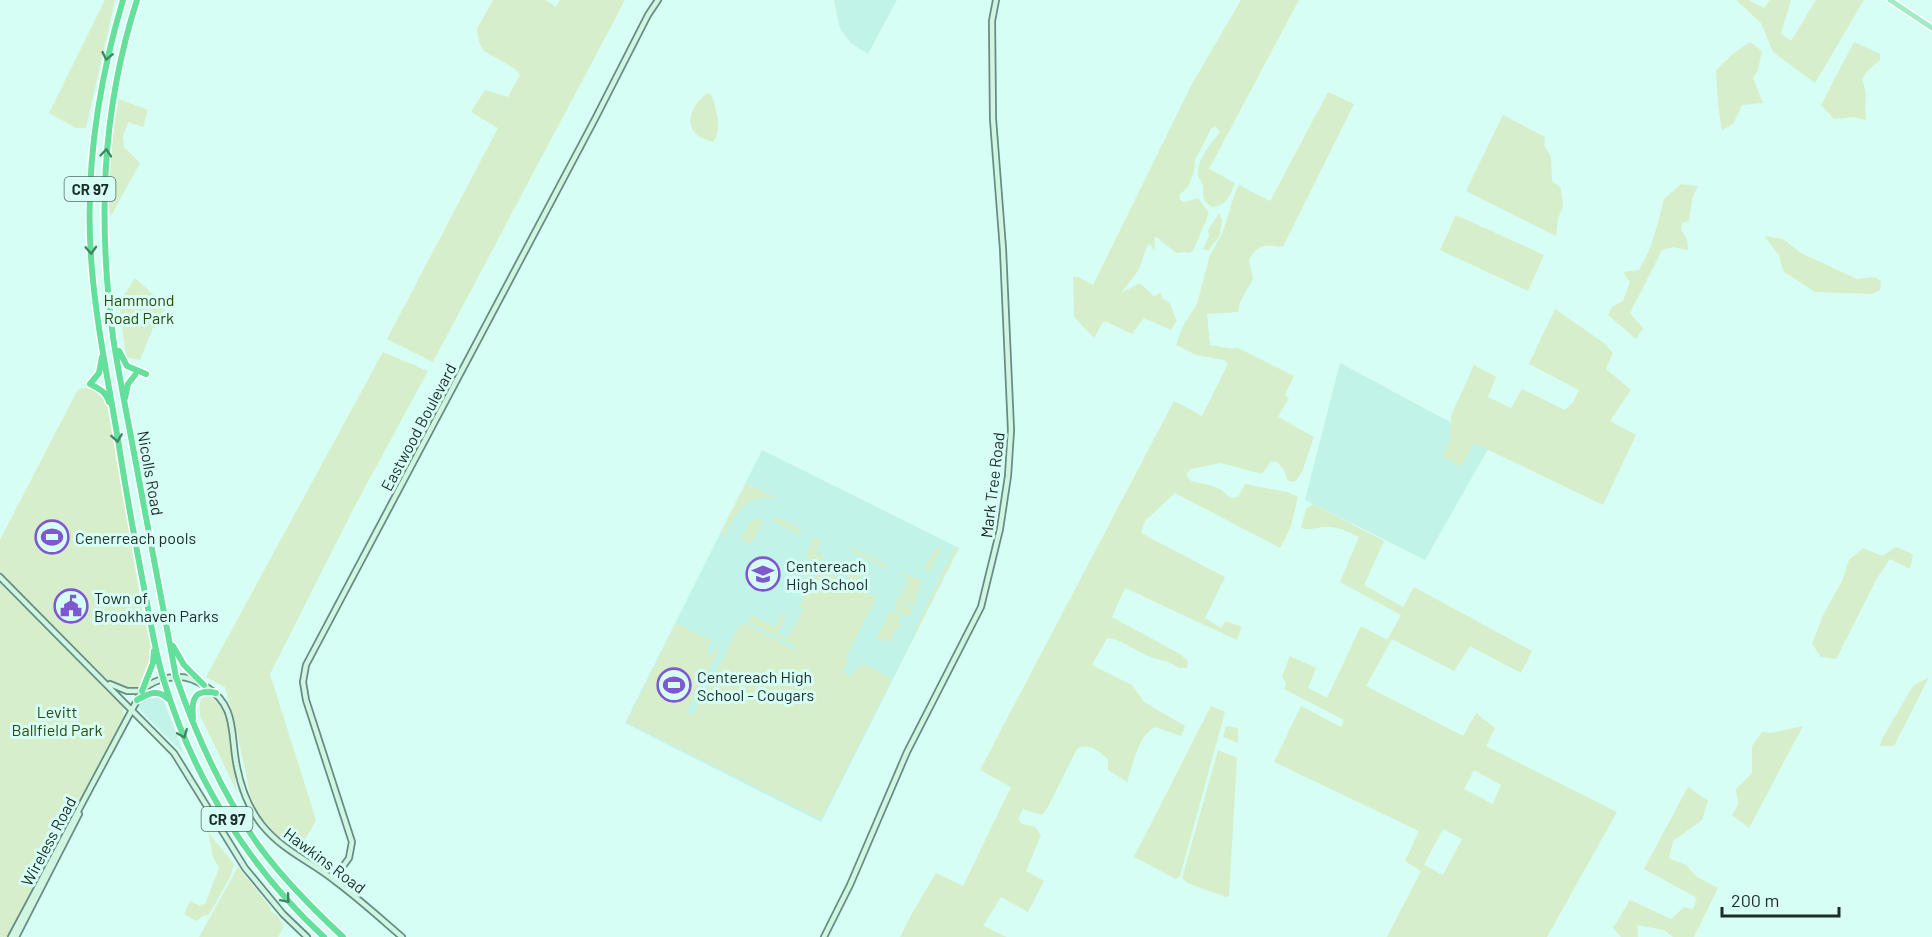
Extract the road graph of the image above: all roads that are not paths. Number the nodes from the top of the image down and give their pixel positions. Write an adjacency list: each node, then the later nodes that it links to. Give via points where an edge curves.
1 (123, 0): 8 (highway, Nicolls Road / CR 97, one-way to 8, via 101,87 91,172 91,260)
2 (138, 0): 7 (highway, Nicolls Road / CR 97, one-way to 2, via 105,253 105,168 116,81)
3 (658, 0): 27 (street, Eastwood Boulevard, via 306,665 306,700 352,842 349,858)
4 (996, 0): 34 (street, Mark Tree Road, via 992,21 993,123 1011,430 1000,529 981,607 907,752)
5 (1890, 0): 6 (main road)
6 (1932, 28)
7 (114, 339): 9 (highway, via 126,366); 11 (highway, Nicolls Road / CR 97)
8 (103, 348): 12 (highway, Nicolls Road / CR 97); 12 (highway, via 101,368 90,384 105,393)
9 (146, 374)
10 (135, 375): 11 (highway, via 128,384)
11 (124, 402): 14 (highway, Nicolls Road / CR 97)
12 (114, 417): 15 (highway, Nicolls Road / CR 97, one-way to 15)
13 (0, 577): 18 (street)
14 (168, 636): 16 (highway, Nicolls Road / CR 97); 19 (highway, via 184,665)
15 (155, 644): 17 (highway, Nicolls Road / CR 97); 20 (highway, via 153,663)
16 (176, 677): 17 (street, Hawkins Road); 19 (street, Hawkins Road); 25 (highway, Nicolls Road / CR 97)
17 (163, 679): 20 (street, Hawkins Road); 23 (highway, Nicolls Road / CR 97)
18 (104, 681): 20 (street, via 127,691); 24 (street)
19 (204, 685): 21 (street, Hawkins Road)
20 (142, 691): 22 (street)
21 (216, 693): 25 (highway, via 202,692 195,698); 27 (street, Hawkins Road, via 232,724 237,766 253,813 285,847)
22 (137, 700): 23 (highway, via 156,692); 24 (street)
23 (171, 703): 31 (highway, Nicolls Road / CR 97, one-way to 31, via 196,762 235,832 276,888)
24 (132, 709): 26 (street, Wireless Road); 30 (street, via 177,757 255,881)
25 (194, 724): 32 (highway, Nicolls Road / CR 97, via 259,845 291,885)
26 (91, 788): 28 (street, Wireless Road); 29 (street, Wireless Road)
27 (334, 879): 33 (street, Hawkins Road)
28 (11, 937)
29 (16, 937)
30 (307, 937)
31 (324, 937)
32 (343, 937)
33 (402, 937)
34 (824, 937)

